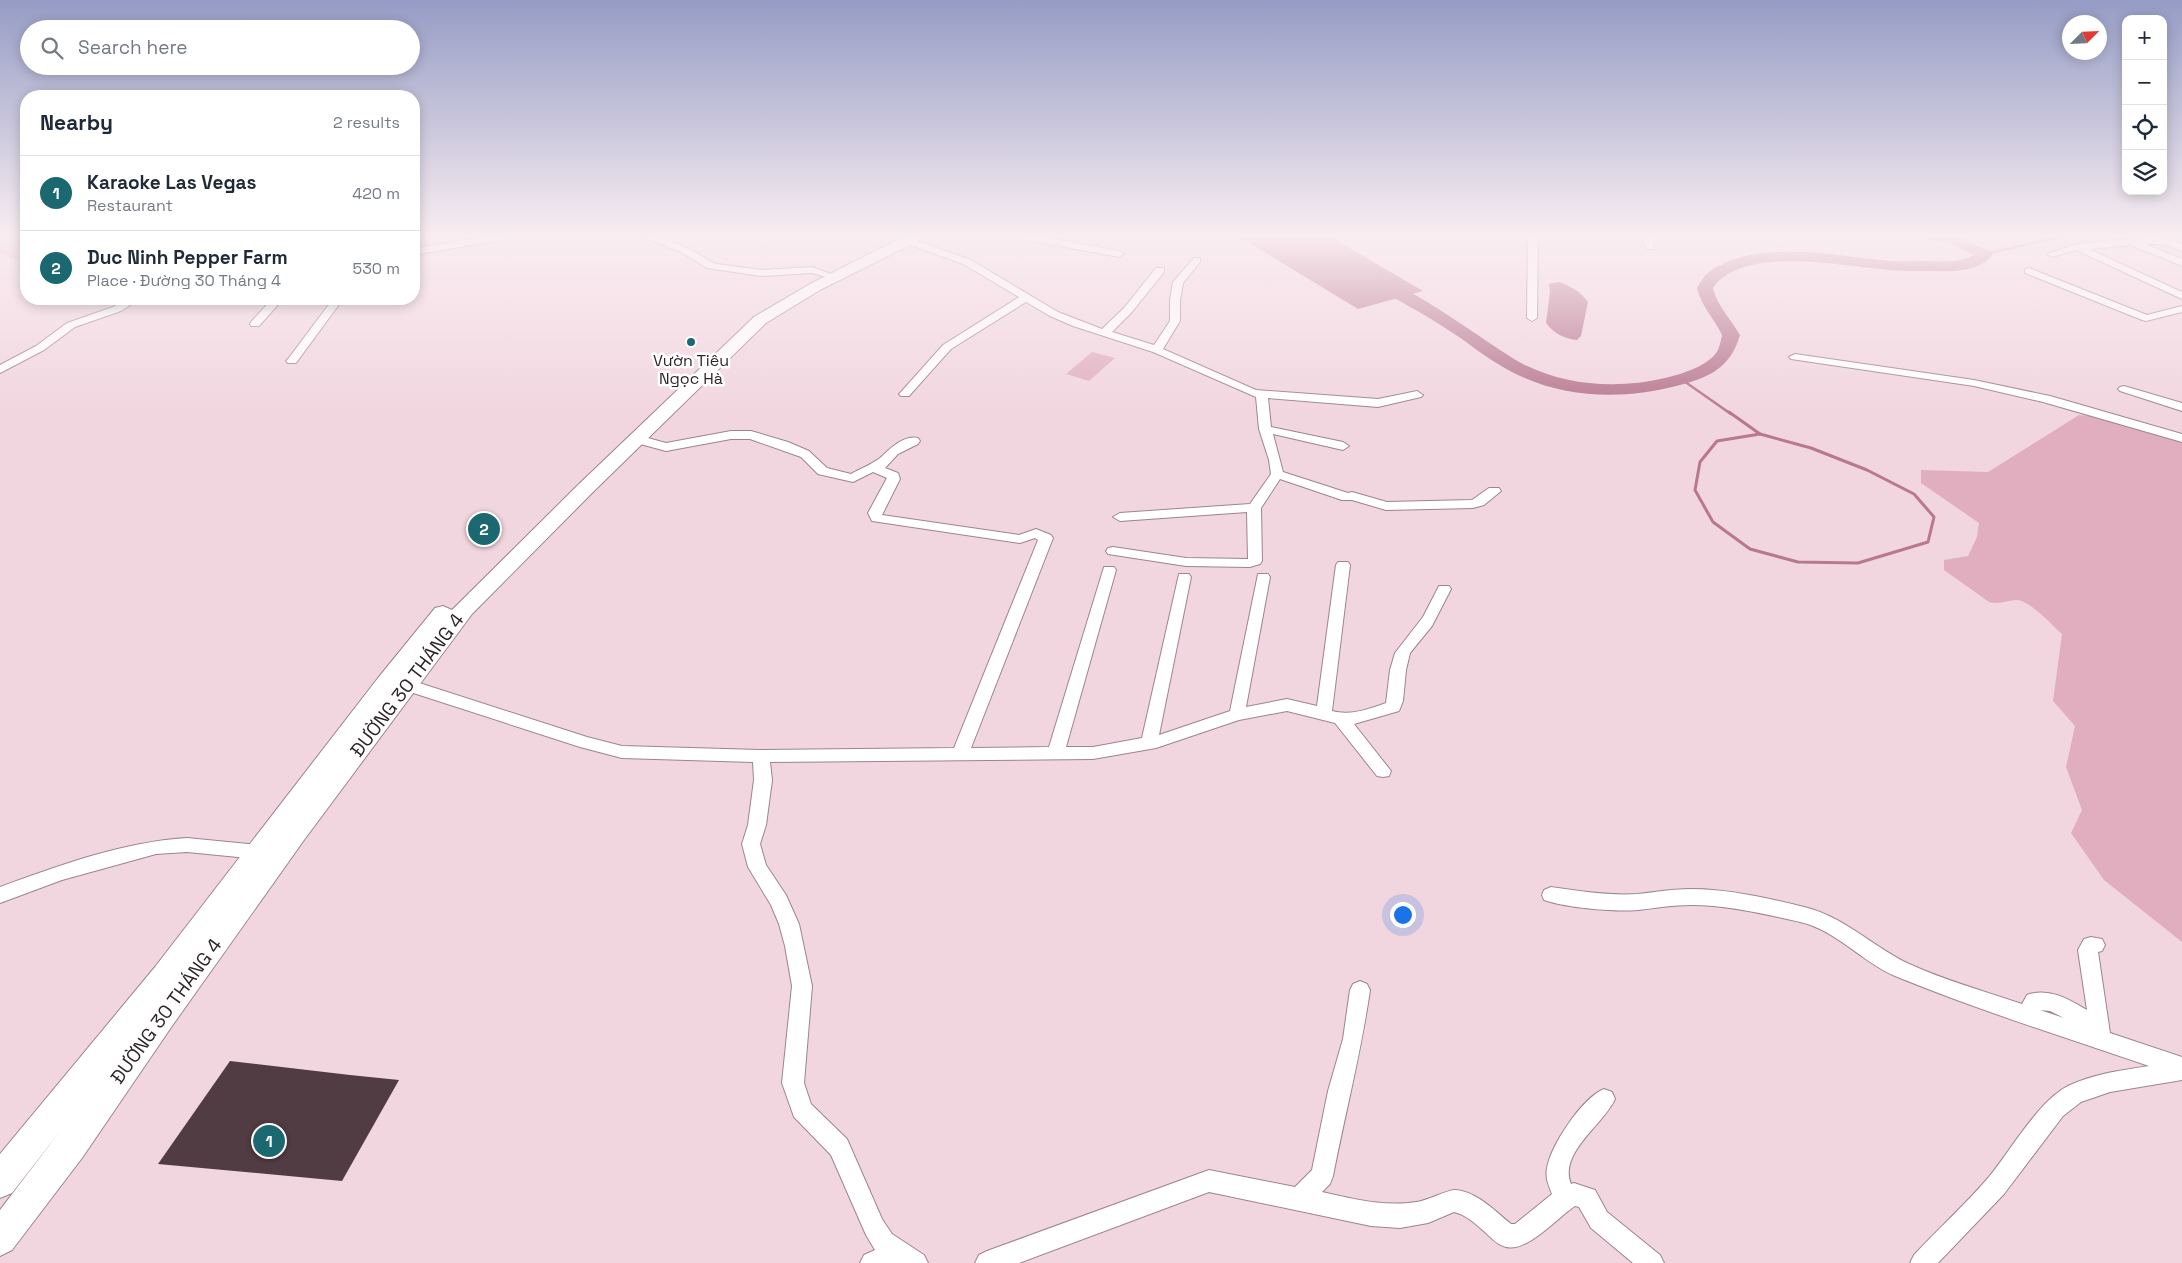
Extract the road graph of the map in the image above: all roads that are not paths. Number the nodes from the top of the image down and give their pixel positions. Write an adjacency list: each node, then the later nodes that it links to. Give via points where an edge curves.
1 (785, 295): 16 (main road, ĐƯỜNG 30 THÁNG 4, via 742,322)
2 (803, 295): 16 (main road, ĐƯỜNG 30 THÁNG 4)
3 (1020, 295): 8 (street)
4 (1140, 295): 15 (street)
5 (1176, 295): 17 (street, via 1175,322)
6 (1532, 295): 13 (street)
7 (2089, 295): 12 (street, via 2146,318)
8 (1025, 298): 15 (street, via 1077,324); 22 (street, via 947,347)
9 (124, 305): 20 (street, via 71,325 40,348)
10 (273, 305): 14 (street)
11 (334, 305): 19 (street)
12 (2182, 309)
13 (1532, 318)
14 (256, 324)
15 (1105, 332): 17 (street)
16 (730, 340): 26 (main road, ĐƯỜNG 30 THÁNG 4)
17 (1157, 350): 23 (street)
18 (1795, 357): 28 (street, via 1974,383 2046,399)
19 (292, 361)
20 (0, 370)
21 (2124, 389): 25 (street)
22 (905, 394)
23 (1262, 394): 24 (street, via 1378,403); 27 (street)
24 (1417, 395)
25 (2182, 407)
26 (660, 409): 29 (main road, ĐƯỜNG 30 THÁNG 4); 43 (main road, ĐƯỜNG 30 THÁNG 4, via 536,519 452,603)
27 (1265, 430): 31 (street); 33 (street)
28 (2182, 438)
29 (637, 439): 32 (street, via 666,447 731,435 751,435 806,454 824,471 853,478); 43 (main road, ĐƯỜNG 30 THÁNG 4, via 464,609)
30 (914, 441): 32 (street, via 903,445)
31 (1343, 446)
32 (884, 461): 49 (street, via 878,470 893,476 894,482 874,513 876,518 1020,539 1036,533 1046,538)
33 (1277, 474): 34 (street, via 1382,506 1473,504); 35 (street)
34 (1494, 491)
35 (1254, 508): 36 (street); 37 (street, via 1255,561 1250,563 1186,562)
36 (1120, 516)
37 (1113, 552)
38 (1343, 565): 44 (street)
39 (1109, 570): 48 (street)
40 (1184, 577): 47 (street)
41 (1264, 577): 45 (street)
42 (1444, 589): 46 (street, via 1432,616 1401,656 1393,707 1362,717)
43 (397, 684): 50 (street, via 622,752); 52 (main road, ĐƯỜNG 30 THÁNG 4); 61 (main road, ĐƯỜNG 30 THÁNG 4)
44 (1324, 713): 45 (street, via 1287,705); 46 (street)
45 (1237, 715): 47 (street)
46 (1341, 719): 51 (street)
47 (1149, 743): 48 (street, via 1092,753)
48 (1056, 753): 49 (street)
49 (960, 755): 50 (street)
50 (760, 756): 66 (street, via 763,780 751,844 756,867 778,901 788,924 802,986 793,1082 796,1097 802,1110 839,1148 884,1242)
51 (1383, 771)
52 (259, 852): 53 (street, via 187,845 156,847 60,873); 60 (main road, ĐƯỜNG 30 THÁNG 4)
53 (0, 894)
54 (1551, 895): 57 (street, via 1637,902 1693,897 1732,900 1805,915 1833,927 1900,969 2027,1014 2034,1001 2040,999 2055,1004)
55 (2095, 945): 57 (street, via 2088,950)
56 (1360, 990): 64 (street, via 1353,1039 1322,1176)
57 (2100, 1034): 58 (street)
58 (2182, 1068): 70 (street, via 2110,1082 2074,1094 2055,1109 1996,1186)
59 (1604, 1099): 63 (street, via 1571,1137 1561,1161 1557,1178)
60 (36, 1135): 61 (main road); 62 (main road, ĐƯỜNG 30 THÁNG 4)
61 (70, 1146): 65 (main road, ĐƯỜNG 30 THÁNG 4)
62 (0, 1181)
63 (1566, 1197): 64 (street, via 1526,1231 1512,1237 1463,1202 1454,1201 1428,1212 1400,1216 1371,1214); 69 (street, via 1574,1194 1587,1198 1599,1220)
64 (1298, 1200): 68 (street, via 1209,1181)
65 (0, 1238)
66 (907, 1258): 67 (street)
67 (872, 1263)
68 (987, 1263)
69 (1652, 1263)
70 (1922, 1263)

